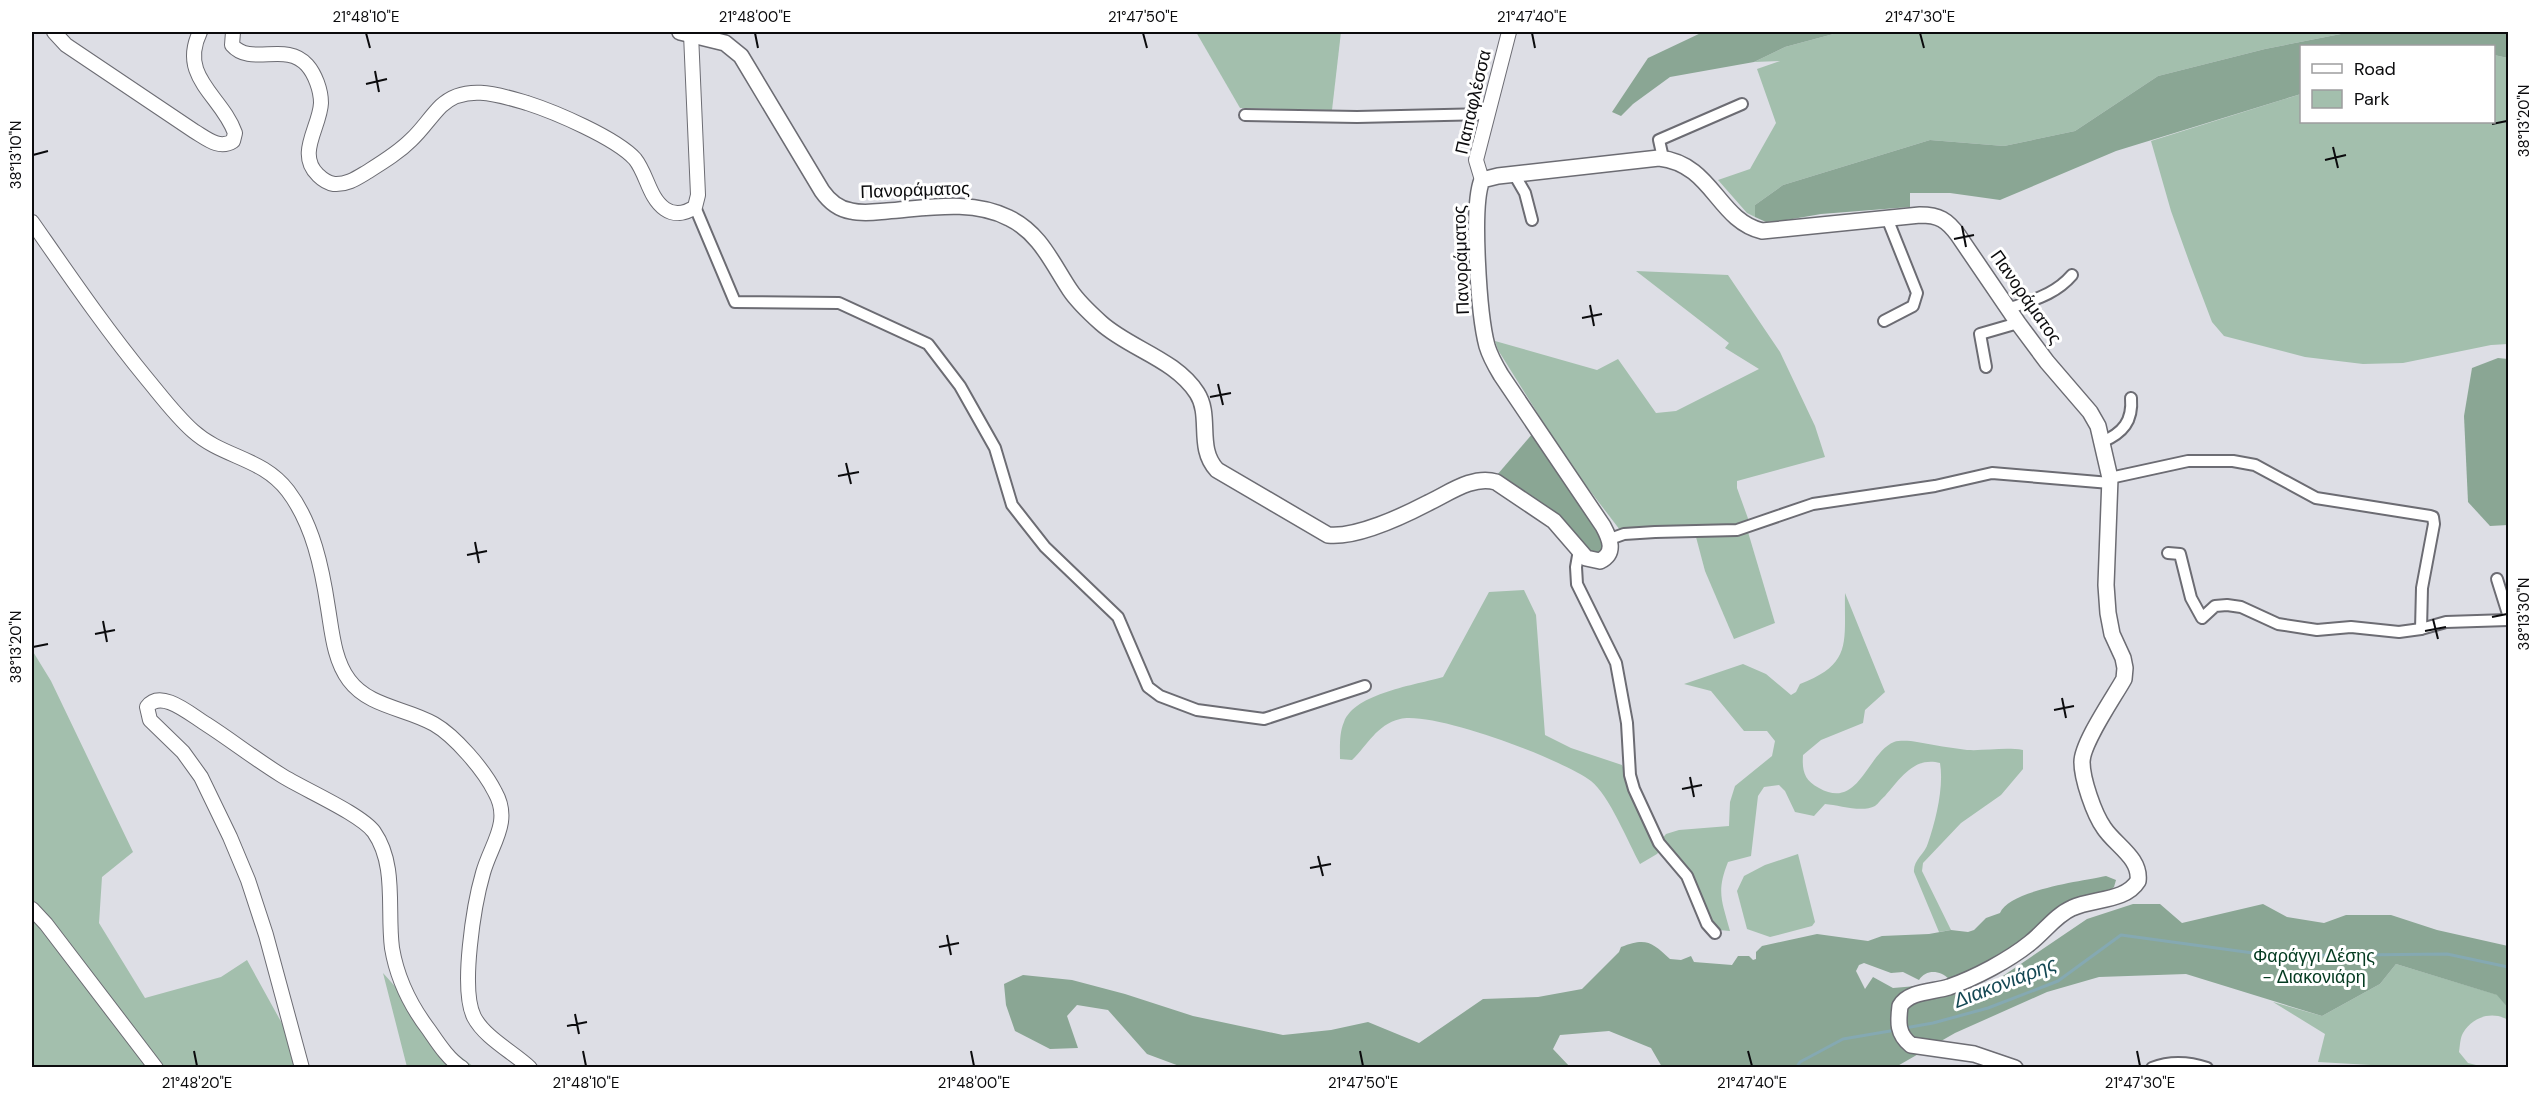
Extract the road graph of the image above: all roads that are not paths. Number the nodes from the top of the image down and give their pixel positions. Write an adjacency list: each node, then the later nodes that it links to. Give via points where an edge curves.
1 (54, 32): 2 (street, via 66,45 194,131 213,143 225,145 235,133 198,76 194,57)
2 (200, 32)
3 (233, 32): 12 (street, via 232,45 242,53 288,54 307,64 315,78 321,105 309,146 309,161 315,172 329,182 353,180 391,158 442,105 472,93 500,95 584,127 629,153 663,208 681,213)
4 (1509, 32): 7 (street, Παπαφλέσσα)
5 (686, 33): 12 (street, via 699,180); 25 (main road, Πανοράματος, via 725,43 741,56 822,191 837,206 861,213 979,208 1007,217 1031,233 1072,293 1102,324 1184,377 1200,399 1204,441 1212,465 1246,488 1328,535 1338,536 1378,524 1487,479 1554,521)
6 (1742, 104): 9 (street, via 1659,140)
7 (1488, 114): 8 (street); 11 (street, Παπαφλέσσα, via 1476,160)
8 (1245, 115)
9 (1663, 158): 10 (main road, Πανοράματος); 13 (main road, Πανοράματος, via 1694,170 1736,218 1756,230 1772,232)
10 (1514, 174): 11 (main road, Πανοράματος); 14 (street, via 1525,193)
11 (1482, 180): 24 (main road, Πανοράματος, via 1478,194 1479,281 1489,351)
12 (695, 207): 31 (street, via 735,302 839,303 928,344 960,386 995,448 1012,505 1045,547 1118,617 1148,687 1160,696 1197,710 1264,719)
13 (1887, 218): 17 (main road, Πανοράματος, via 1931,215 1946,220); 18 (street, via 1917,293 1913,306)
14 (1532, 220)
15 (32, 222): 37 (street, via 117,342 177,415 203,440 274,475 289,492 318,555 335,651 347,678 358,691 375,701 433,724 447,734 495,790 503,820 478,897 467,980 468,1001 484,1031)
16 (2072, 275): 17 (street, via 2051,294)
17 (2008, 309): 19 (main road, Πανοράματος)
18 (1884, 321)
19 (2018, 323): 20 (street, via 1980,334); 22 (main road, Πανοράματος, via 2090,412)
20 (1986, 367)
21 (2131, 398): 22 (street, via 2132,411 2125,427)
22 (2102, 442): 23 (main road, Πανοράματος)
23 (2110, 480): 24 (street, via 1992,473 1935,486 1813,504 1737,530 1624,534); 30 (street, via 2188,461 2233,461 2263,469 2316,498 2433,517 2433,538 2422,588); 38 (main road, Πανοράματος, via 2108,613 2125,668 2124,679 2088,742 2082,762 2097,817 2136,863 2138,881 2122,894 2066,911 2020,951 1976,976 1910,996 1900,1006 1899,1028 1903,1039 1911,1045 1974,1054)
24 (1610, 539): 25 (main road, via 1610,550 1600,561 1586,558)
25 (1579, 550): 33 (street, via 1577,584 1616,663 1634,789 1659,843 1687,876 1707,924)
26 (2168, 553): 30 (street, via 2180,554 2191,598 2202,618 2215,606 2227,605 2278,624 2317,630 2351,627 2399,633)
27 (2497, 579): 28 (street)
28 (2508, 614)
29 (2508, 620): 30 (street, via 2446,622)
30 (2421, 629)
31 (1365, 686)
32 (32, 909): 34 (street)
33 (1715, 933)
34 (156, 1068)
35 (302, 1068): 36 (street, via 244,869 201,777 183,752 150,720 147,707 151,701 165,701 186,712 372,830 387,862 396,968 405,991 443,1050)
36 (462, 1068)
37 (530, 1068)
38 (2015, 1068)
39 (2152, 1068): 40 (street, via 2172,1062)
40 (2207, 1068)

